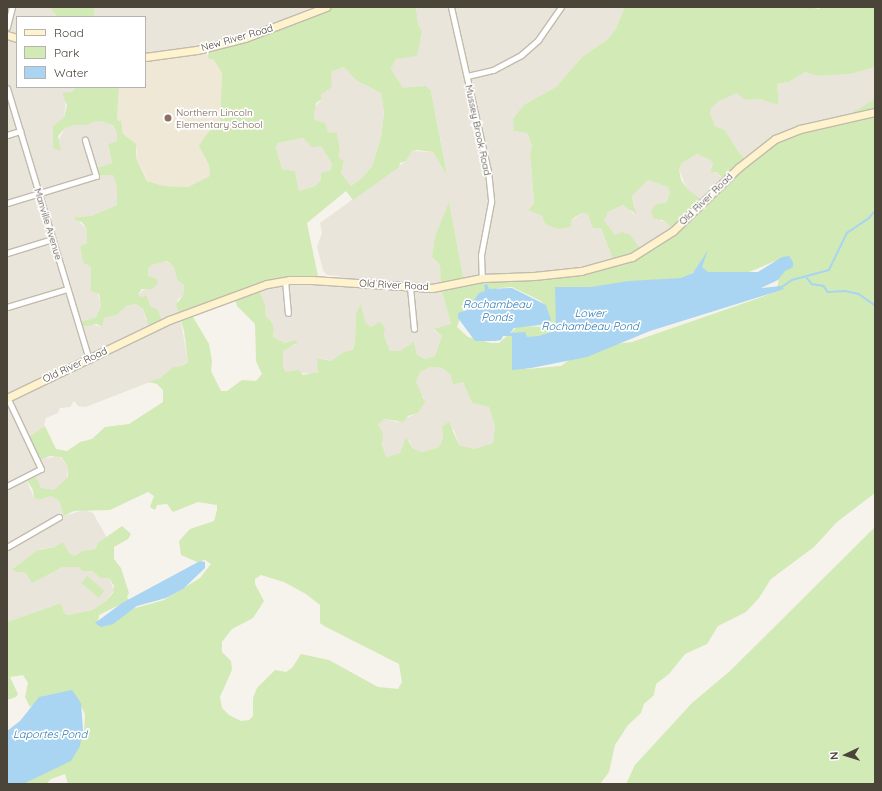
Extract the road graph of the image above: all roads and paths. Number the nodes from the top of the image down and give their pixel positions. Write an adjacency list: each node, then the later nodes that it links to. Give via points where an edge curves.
1 (12, 7): 5 (street)
2 (326, 7): 6 (main road, New River Road, via 282,26 224,44)
3 (451, 7): 7 (street, Mussey Brook Road)
4 (561, 7): 7 (street, via 538,40 520,54 493,70)
5 (7, 27)
6 (146, 57)
7 (467, 76): 17 (street, Mussey Brook Road, via 489,179 490,207 481,256)
8 (7, 88): 10 (street, Manville Avenue)
9 (875, 112): 17 (main road, Old River Road, via 800,129 775,139 738,168 673,231 632,257 581,271)
10 (20, 131): 11 (street); 13 (street, Manville Avenue)
11 (7, 135)
12 (85, 140): 13 (street, via 96,176)
13 (39, 193): 14 (street); 15 (street, Manville Avenue)
14 (7, 203)
15 (52, 239): 16 (street); 20 (street, Manville Avenue)
16 (7, 253)
17 (482, 278): 19 (main road, Old River Road, via 432,288)
18 (285, 280): 19 (main road, Old River Road); 22 (street); 24 (main road, Old River Road, via 243,292 169,320)
19 (410, 287): 23 (street)
20 (67, 289): 21 (street); 24 (street, Manville Avenue)
21 (7, 307)
22 (288, 313)
23 (414, 328)
24 (89, 360): 25 (main road, Old River Road)
25 (7, 397): 26 (street, via 41,469)
26 (7, 486)
27 (59, 517): 28 (street)
28 (7, 547)

